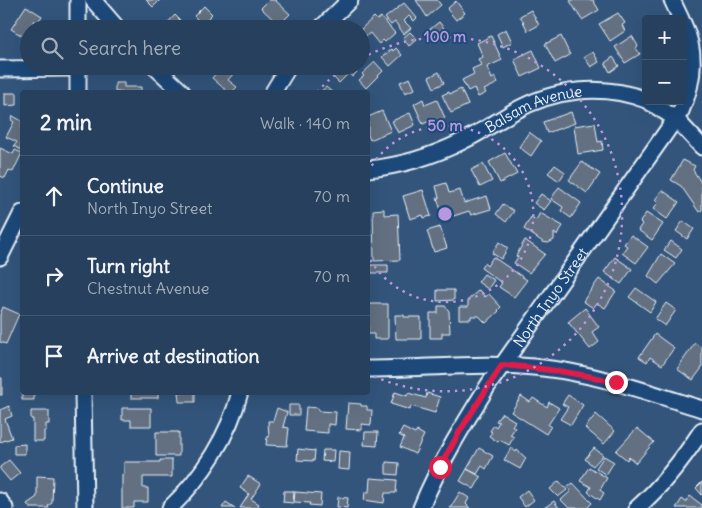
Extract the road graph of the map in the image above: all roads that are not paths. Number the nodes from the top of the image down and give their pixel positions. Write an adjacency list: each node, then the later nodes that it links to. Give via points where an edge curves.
1 (78, 0): 4 (street)
2 (92, 0): 5 (street)
3 (350, 0): 6 (street)
4 (78, 20)
5 (110, 20)
6 (329, 20)
7 (687, 35): 18 (street, North Inyo Street, via 692,49 692,81)
8 (20, 68): 9 (street)
9 (0, 69)
10 (78, 75): 13 (street)
11 (164, 75): 14 (street)
12 (283, 75): 15 (street)
13 (78, 90)
14 (180, 90)
15 (274, 90)
16 (642, 99): 20 (street, Balsam Avenue, via 613,91 575,91 554,95 514,111 435,154 382,168)
17 (653, 105): 18 (street, Balsam Avenue)
18 (676, 119): 19 (street, Balsam Avenue); 23 (street, North Inyo Street)
19 (702, 147)
20 (370, 168)
21 (20, 217): 22 (street)
22 (0, 257)
23 (502, 365): 24 (street); 27 (street, via 576,373); 33 (street, North Inyo Street, via 460,431)
24 (370, 369)
25 (83, 395): 31 (street)
26 (239, 395): 32 (street, via 215,450 199,475)
27 (702, 409)
28 (702, 430): 34 (street, via 670,475)
29 (0, 501): 30 (street)
30 (5, 508)
31 (85, 508)
32 (170, 508)
33 (421, 508)
34 (637, 508)

